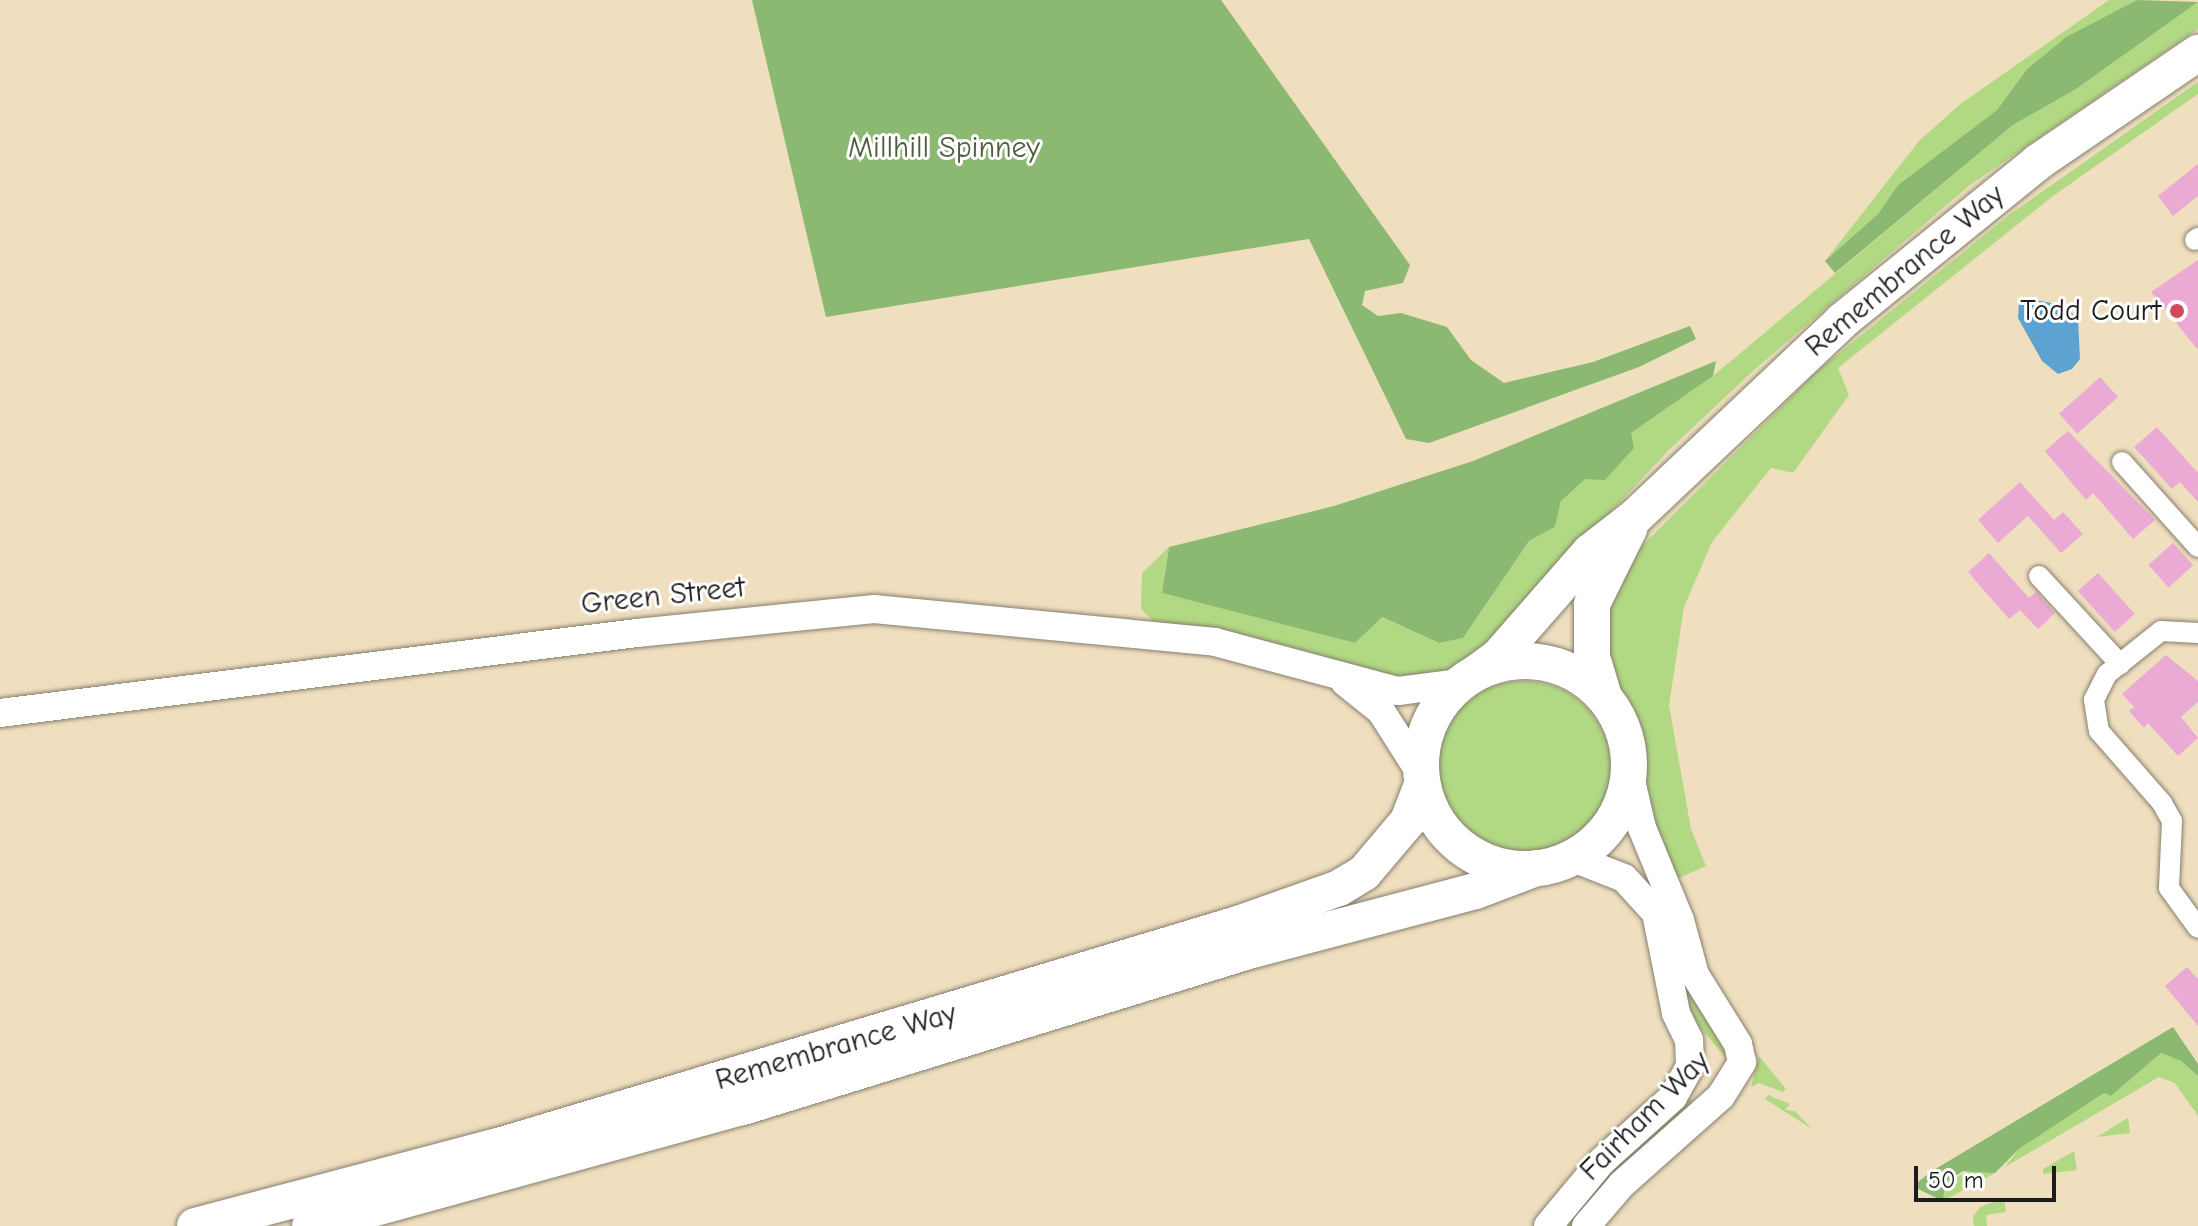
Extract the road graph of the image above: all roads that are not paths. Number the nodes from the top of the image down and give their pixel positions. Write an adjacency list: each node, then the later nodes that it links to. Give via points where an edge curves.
1 (2198, 53): 3 (highway, Remembrance Way, via 2038,162 1957,225 1799,360)
2 (2122, 462): 4 (street)
3 (1635, 517): 9 (highway, Remembrance Way, via 1590,552 1498,657); 10 (highway, Remembrance Way, via 1592,604 1592,657)
4 (2198, 547)
5 (2039, 576): 7 (street)
6 (2198, 633): 7 (street, via 2161,631)
7 (2120, 664): 16 (street, via 2107,674 2094,700 2099,731 2167,812 2174,835 2169,888)
8 (1331, 673): 9 (street, Green Street, via 1398,691); 11 (street, Green Street, via 1215,642 874,609 605,636); 13 (street, Green Street, via 1381,711)
9 (1468, 678): 10 (highway, via 1503,663 1544,664 1583,678); 13 (highway, via 1434,714)
10 (1604, 697): 12 (highway, via 1624,732)
11 (0, 713)
12 (1629, 772): 14 (highway, via 1612,822); 20 (street, Fairham Way, via 1642,828 1680,920 1695,975 1738,1044 1742,1062 1721,1096 1622,1184)
13 (1422, 779): 15 (highway, via 1433,813 1464,848 1505,867); 17 (highway, Remembrance Way, via 1408,821 1383,856 1339,888 909,1026 480,1151)
14 (1573, 858): 15 (highway); 19 (street, Fairham Way, via 1611,871 1649,900 1662,929 1676,1013 1689,1040 1690,1066 1682,1087 1602,1161)
15 (1537, 868): 18 (highway, Remembrance Way, via 1476,891 1252,950 743,1107)
16 (2198, 928)
17 (195, 1226)
18 (310, 1226)
19 (1548, 1226)
20 (1586, 1226)

